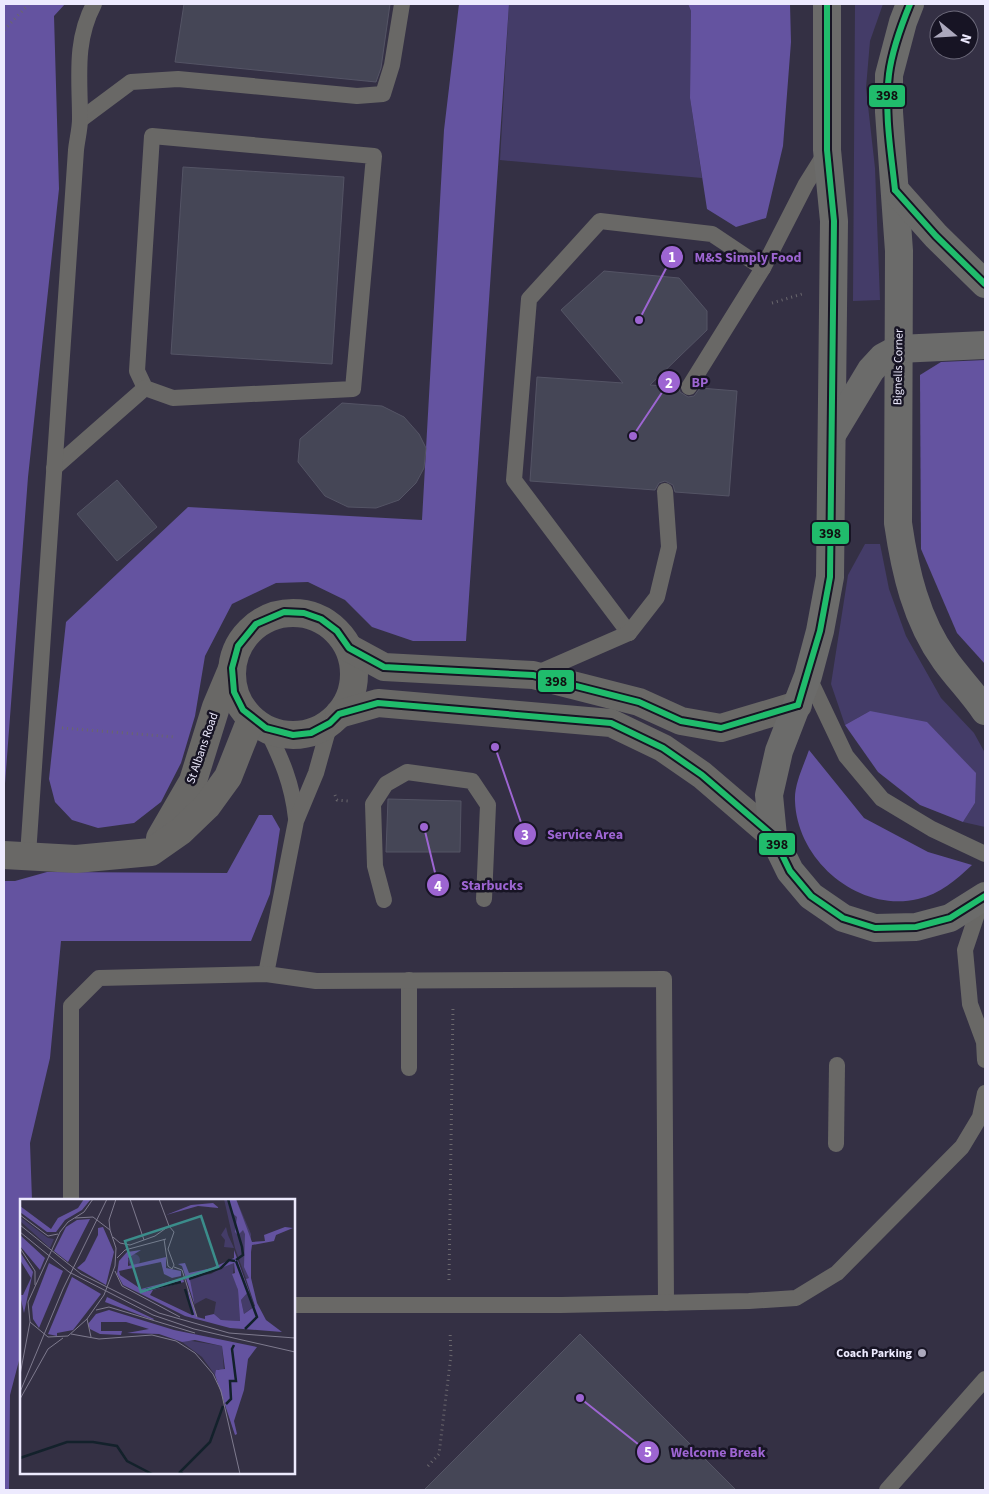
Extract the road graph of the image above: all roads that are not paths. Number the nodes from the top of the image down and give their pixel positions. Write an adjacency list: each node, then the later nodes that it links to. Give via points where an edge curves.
1 (94, 4): 5 (lane, via 78,63)
2 (402, 4): 5 (lane, via 392,65 383,94 357,96 178,79 131,82)
3 (827, 4): 6 (street)
4 (910, 4): 7 (street, Bignells Corner, via 889,74)
5 (80, 120): 15 (lane)
6 (827, 150): 8 (lane, via 806,184); 14 (street, via 834,221)
7 (895, 190): 9 (street); 11 (street, Bignells Corner, via 899,252)
8 (764, 268): 13 (lane); 17 (lane, via 712,234 600,220 530,299 514,480)
9 (985, 284)
10 (985, 345): 11 (street)
11 (898, 349): 14 (street, via 883,357 871,370); 23 (street, Bignells Corner, via 898,524 903,560 928,633)
12 (145, 388): 12 (lane, via 137,371 152,136 374,156 353,389 173,398); 15 (lane)
13 (689, 388)
14 (833, 435): 21 (street, via 830,577)
15 (54, 468): 29 (lane, via 37,726)
16 (665, 491): 17 (lane, via 669,547 657,597)
17 (630, 633): 20 (lane)
18 (349, 648): 19 (street, via 337,631 321,619 304,613 284,612 256,624 238,646); 20 (street, via 384,667); 24 (street, via 354,667 352,688)
19 (232, 668): 25 (street, via 234,692 243,710); 28 (street, St Albans Road, via 216,707 193,782)
20 (532, 675): 22 (street, via 639,702 681,721 721,728)
21 (808, 676): 22 (street); 30 (lane, via 846,756 882,799 932,829)
22 (798, 705): 27 (street, via 780,752 770,795)
23 (985, 710)
24 (335, 718): 25 (street, via 311,734 293,735); 26 (lane); 27 (street, via 378,703 611,724 663,748 702,775)
25 (258, 724): 26 (lane, via 285,766 293,793); 28 (street, via 228,777 207,806 180,832)
26 (296, 821): 34 (lane)
27 (774, 836): 31 (street, via 790,871 812,896 843,918 875,928 916,927 950,918)
28 (151, 852): 29 (street, via 76,859)
29 (16, 854)
30 (985, 854)
31 (984, 897): 36 (lane, via 965,950 970,1004)
32 (484, 899): 33 (lane, via 488,805 472,781 407,772 386,784 373,804 375,866)
33 (384, 900)
34 (266, 974): 35 (lane, via 316,981); 42 (lane, via 99,978 71,1006)
35 (409, 980): 39 (lane); 43 (lane, via 664,979)
36 (985, 1042): 37 (lane)
37 (985, 1060)
38 (837, 1066): 41 (lane)
39 (409, 1068)
40 (985, 1093): 43 (lane, via 980,1116 962,1147 837,1272 796,1298)
41 (836, 1144)
42 (71, 1199)
43 (666, 1303): 44 (lane)
44 (295, 1305)
45 (985, 1378): 46 (lane)
46 (888, 1490)

